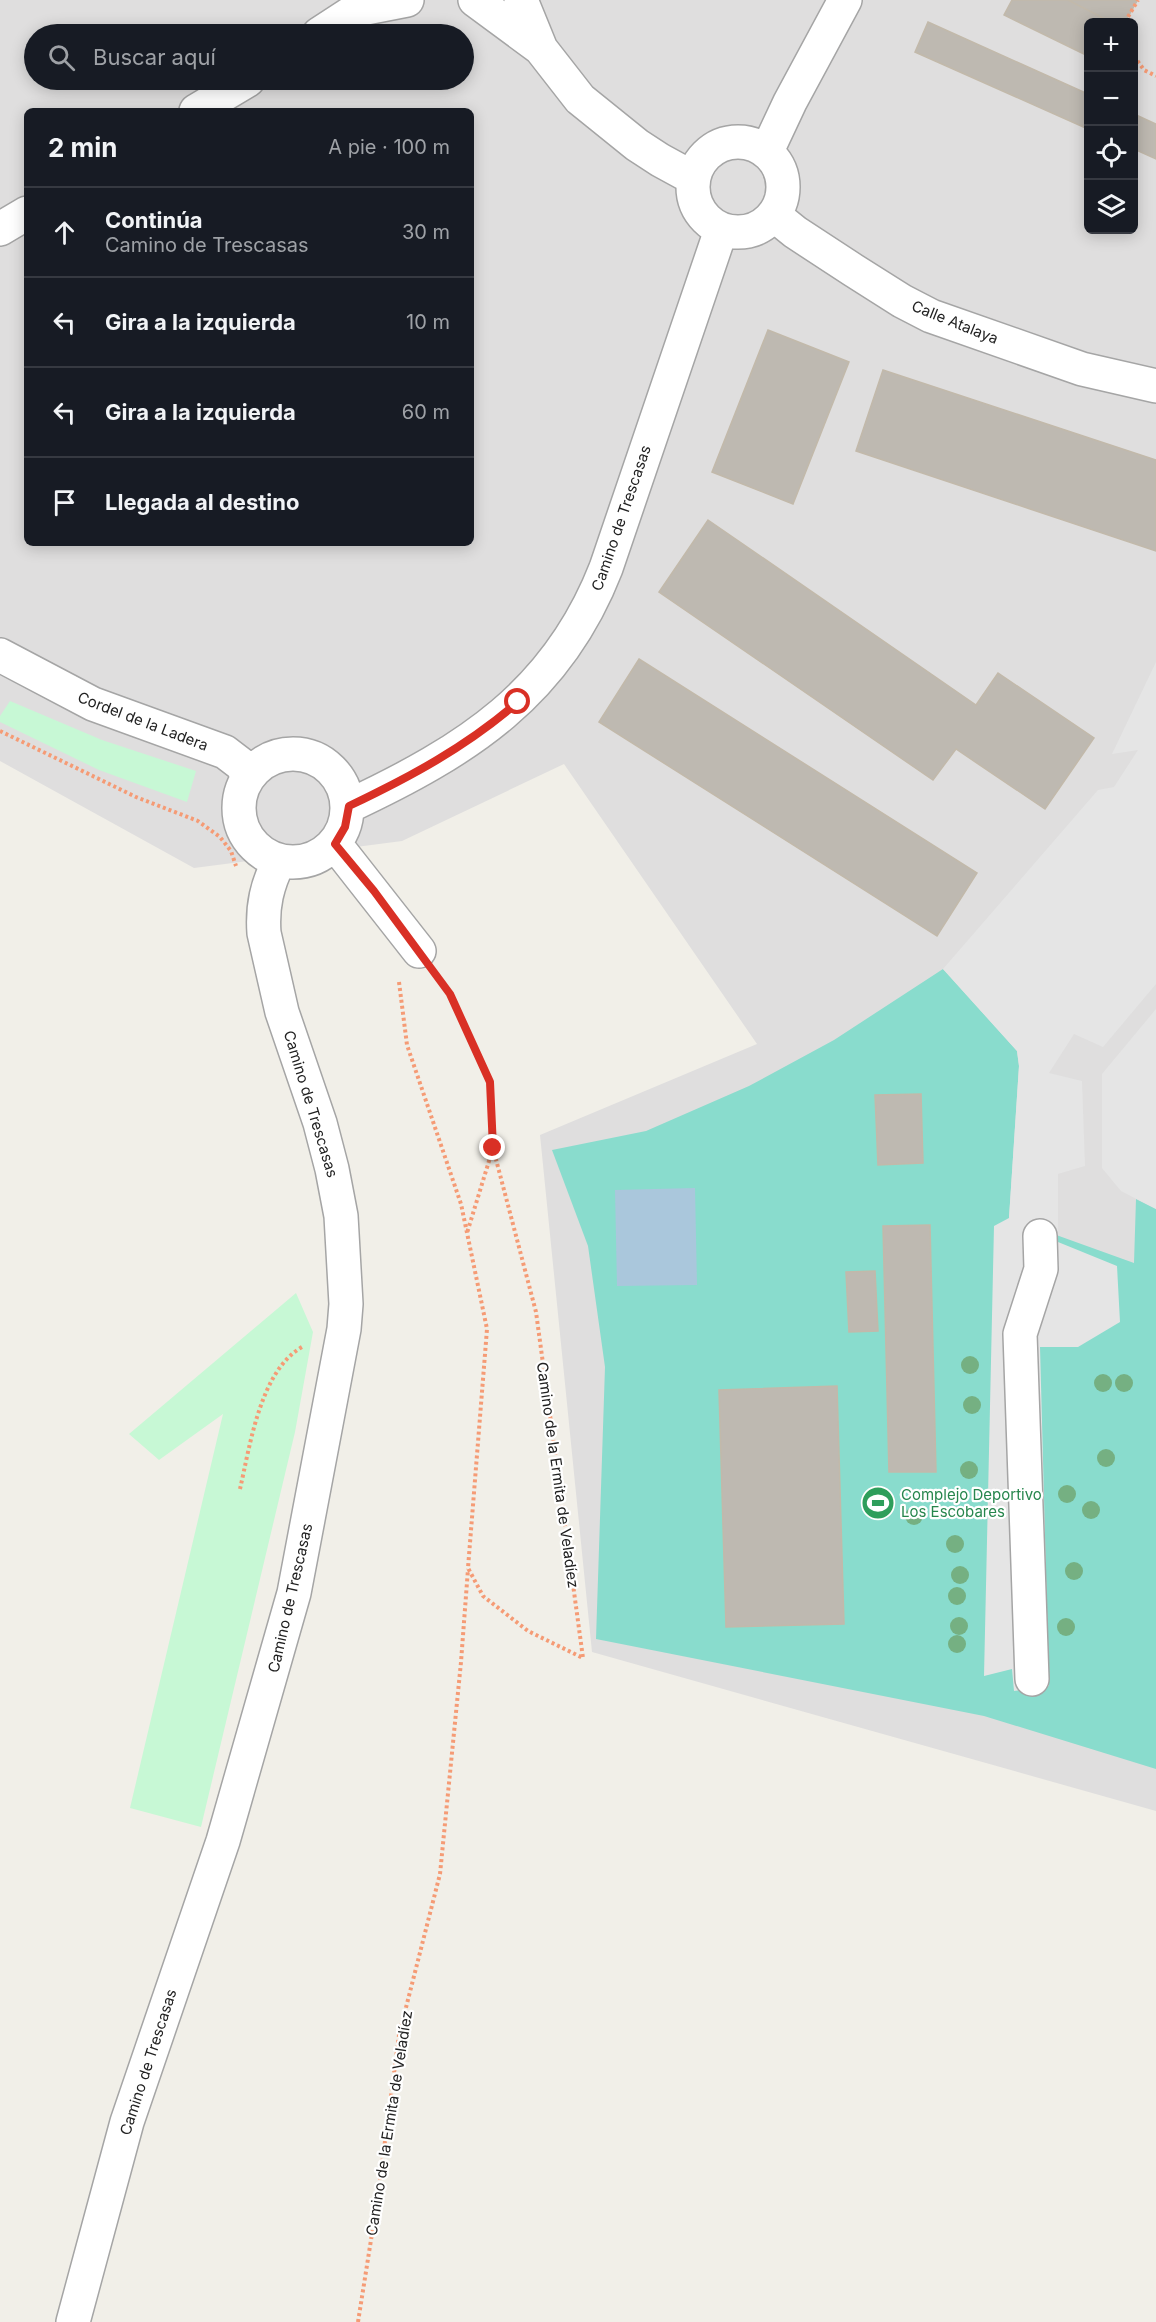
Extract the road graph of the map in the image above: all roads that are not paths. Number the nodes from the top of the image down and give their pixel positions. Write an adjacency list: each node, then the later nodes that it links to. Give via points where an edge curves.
1 (407, 0): 5 (street, via 356,10)
2 (475, 0): 6 (street)
3 (521, 0): 6 (street)
4 (845, 0): 9 (street)
5 (334, 24)
6 (542, 49): 10 (street, via 580,99 637,145)
7 (231, 90): 8 (street)
8 (201, 108)
9 (766, 151): 10 (street, via 746,142 722,144 703,158); 12 (street, via 776,161 783,182 781,202)
10 (693, 178): 14 (street, via 698,209)
11 (24, 215): 13 (street)
12 (774, 215): 14 (street, via 750,231); 15 (street, Calle Atalaya, via 853,270 931,316 1082,369)
13 (0, 229)
14 (721, 230): 18 (street, Camino de Trescasas, via 606,567 574,633 535,684 500,717 454,751)
15 (1156, 386)
16 (0, 655): 17 (street, Cordel de la Ladera, via 93,704 225,752 242,765)
17 (248, 777): 18 (street, via 274,757 293,753 314,757 330,767 342,782); 20 (street, via 240,794 239,816 245,834 258,851)
18 (349, 806): 19 (street, via 345,827)
19 (335, 844): 20 (street, via 317,857); 21 (street)
20 (279, 861): 24 (street, Camino de Trescasas, via 267,884 264,933 282,1012 332,1169 341,1216 344,1329 294,1593 223,1841 127,2122)
21 (418, 951)
22 (1040, 1236): 23 (street, via 1041,1269 1020,1334)
23 (1032, 1679)
24 (73, 2322)

